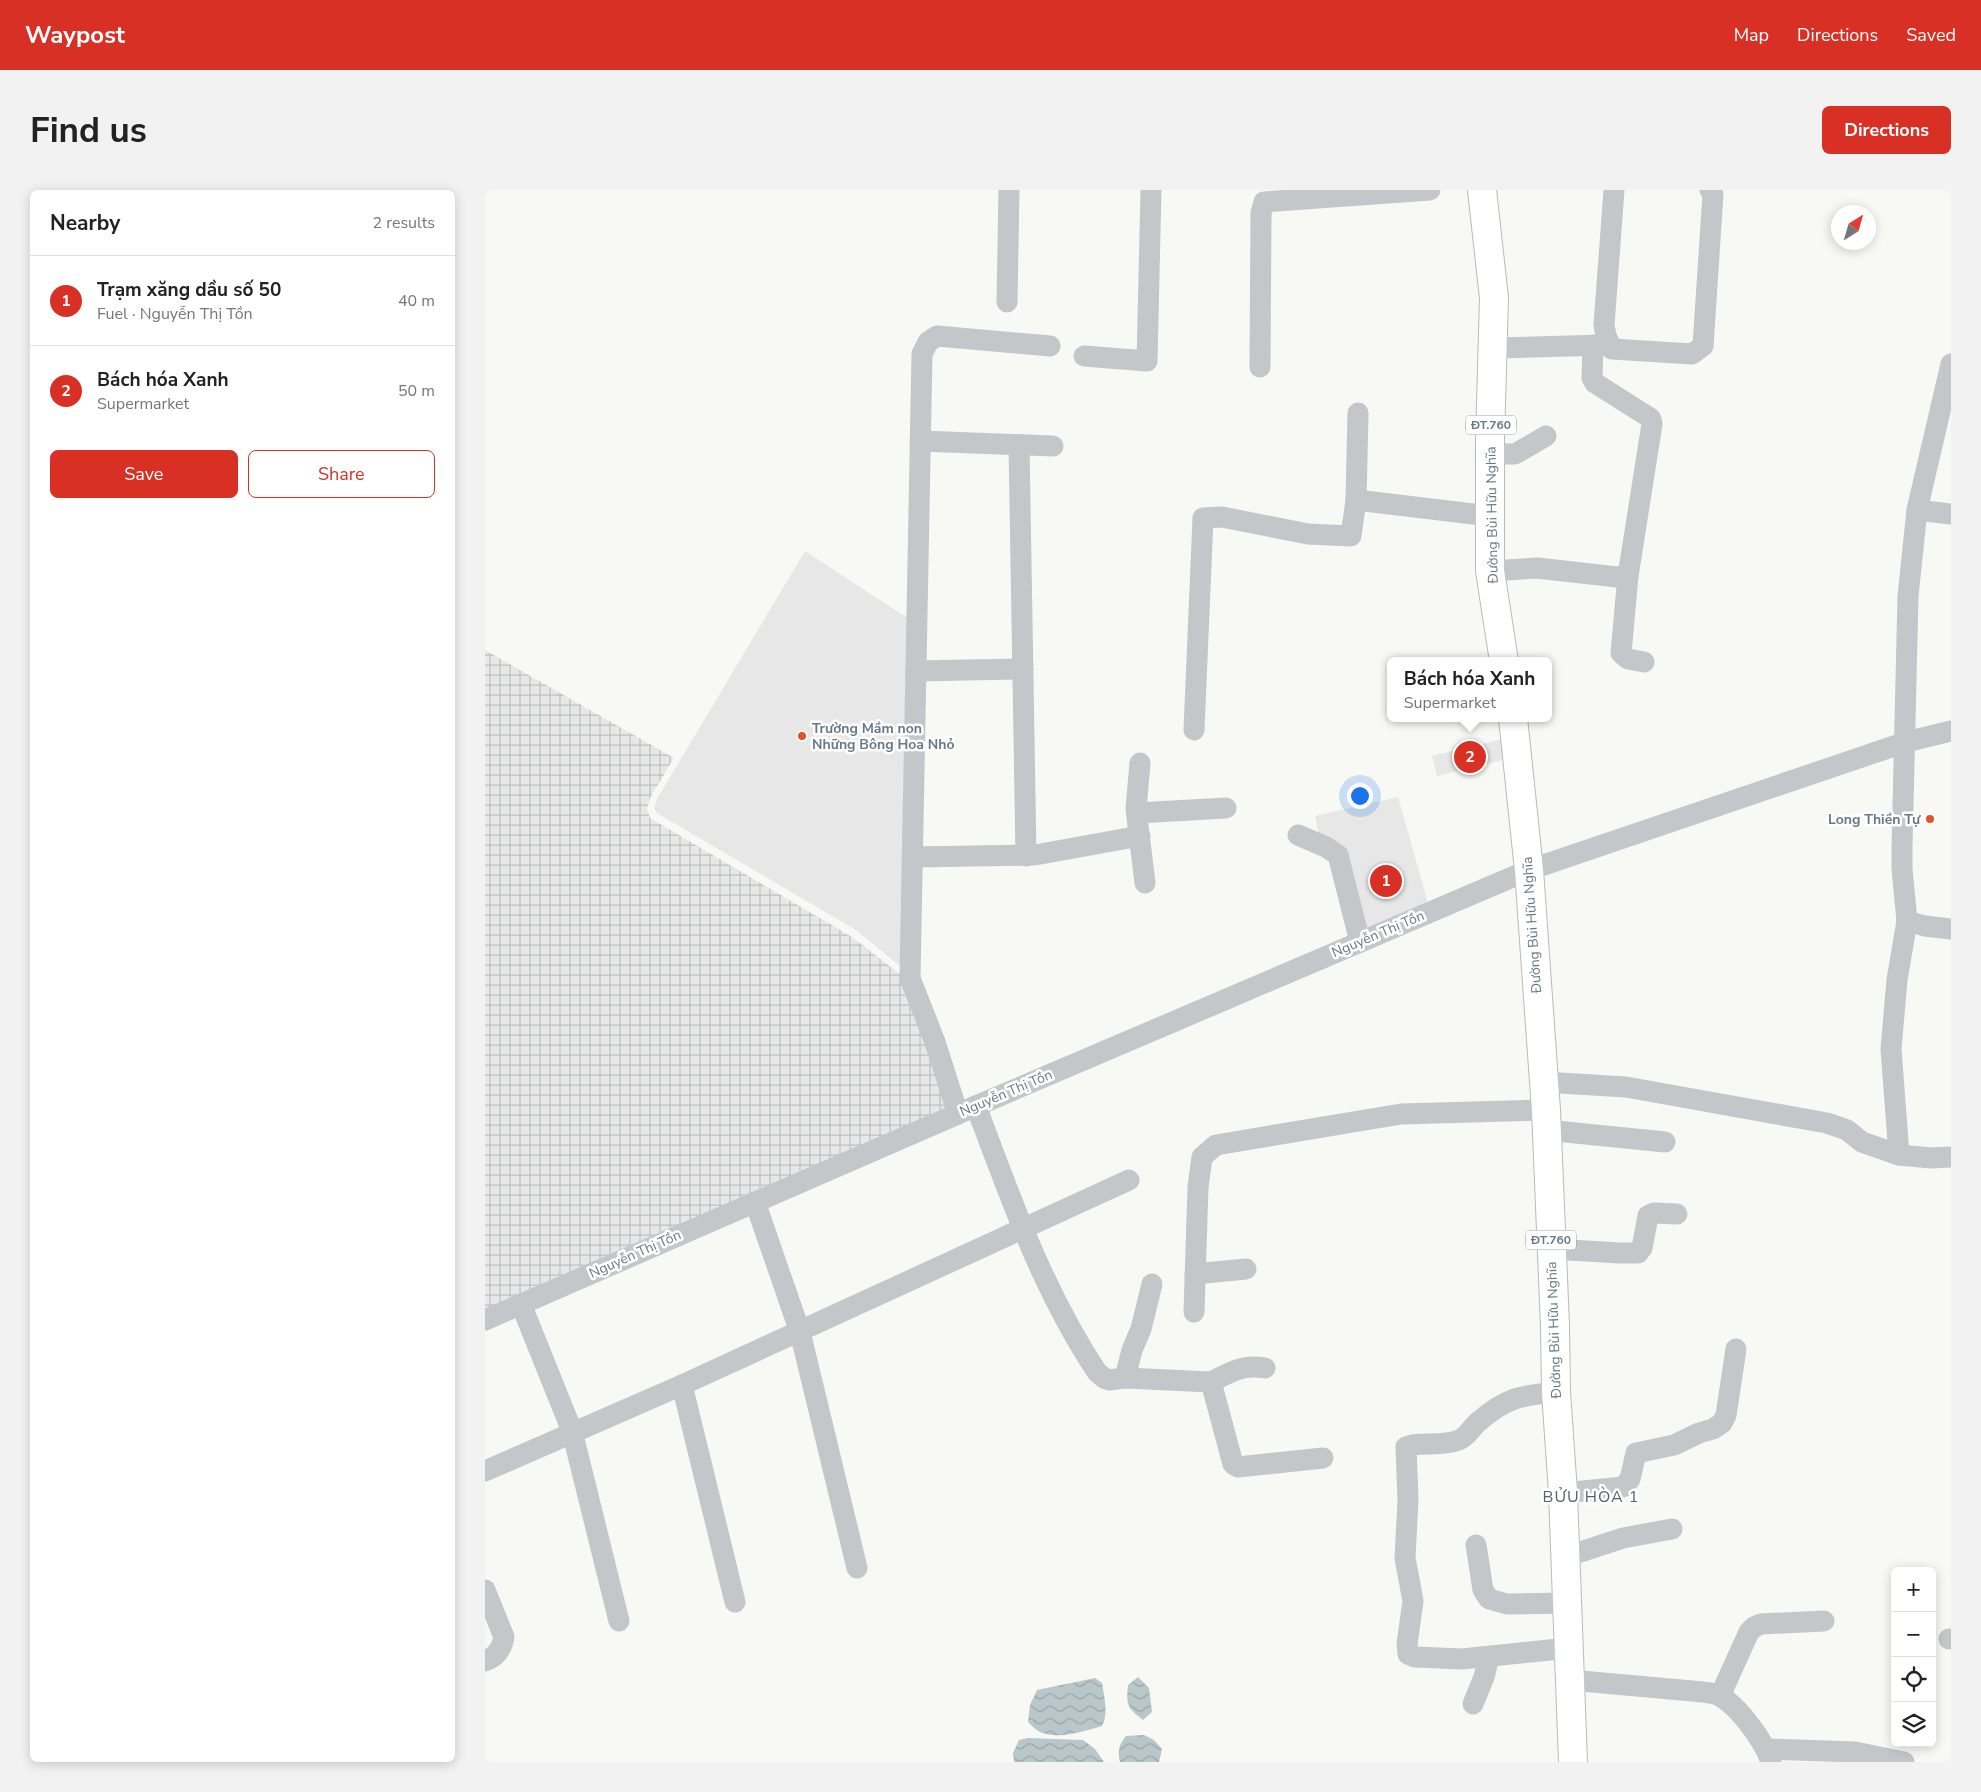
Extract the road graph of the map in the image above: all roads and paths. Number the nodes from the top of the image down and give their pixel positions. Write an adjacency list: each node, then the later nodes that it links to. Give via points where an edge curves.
1 (1009, 190): 7 (street)
2 (1151, 190): 11 (street, via 1147,361)
3 (1430, 190): 13 (street, via 1264,202 1261,213)
4 (1482, 190): 10 (main road, Đường Bùi Hữu Nghĩa / ĐT.760, via 1495,298)
5 (1614, 190): 8 (street)
6 (1710, 190): 8 (street, via 1713,194 1703,346 1692,354 1612,349)
7 (1007, 302)
8 (1601, 345): 10 (street); 25 (street, via 1592,378 1595,383 1647,416 1652,424)
9 (1050, 346): 16 (street, via 931,338 922,354)
10 (1494, 348): 19 (main road, Đường Bùi Hữu Nghĩa / ĐT.760)
11 (1084, 356)
12 (1951, 364): 21 (street)
13 (1260, 367)
14 (1358, 413): 20 (street)
15 (1546, 436): 19 (street, via 1515,454)
16 (920, 441): 17 (street); 29 (street)
17 (1019, 445): 18 (street); 28 (street)
18 (1053, 446)
19 (1490, 454): 23 (main road, Đường Bùi Hữu Nghĩa / ĐT.760)
20 (1356, 500): 23 (street); 31 (street, via 1351,536 1307,534 1222,517 1203,518)
21 (1917, 510): 22 (street); 33 (street, via 1908,596)
22 (1951, 514)
23 (1490, 516): 24 (main road, Đường Bùi Hữu Nghĩa / ĐT.760)
24 (1490, 572): 25 (street, via 1537,568); 26 (main road, Đường Bùi Hữu Nghĩa / ĐT.760)
25 (1628, 576): 27 (street, via 1621,653 1627,659)
26 (1503, 657)
27 (1644, 662)
28 (1023, 669): 29 (street); 39 (street)
29 (916, 671): 40 (street)
30 (1513, 722): 41 (main road, Đường Bùi Hữu Nghĩa / ĐT.760)
31 (1194, 730)
32 (1951, 731): 33 (street, Nguyễn Thị Tồn)
33 (1906, 742): 41 (street, Nguyễn Thị Tồn); 43 (street, via 1902,869)
34 (1140, 763): 36 (street)
35 (1226, 808): 36 (street)
36 (1137, 813): 38 (street)
37 (1298, 835): 45 (street, via 1338,855)
38 (1140, 836): 39 (street); 42 (street)
39 (1026, 856): 40 (street)
40 (913, 857): 47 (street, via 910,978)
41 (1529, 870): 45 (street, Nguyễn Thị Tồn); 46 (main road, Đường Bùi Hữu Nghĩa / ĐT.760)
42 (1145, 883)
43 (1907, 921): 44 (street); 50 (street, via 1897,980 1891,1049)
44 (1951, 929)
45 (1360, 942): 47 (street, Nguyễn Thị Tồn)
46 (1544, 1082): 48 (main road, Đường Bùi Hữu Nghĩa / ĐT.760); 50 (street, via 1626,1087 1827,1123 1847,1130 1862,1142)
47 (967, 1110): 53 (street, Nguyễn Thị Tồn); 55 (street)
48 (1546, 1120): 49 (street); 56 (main road, Đường Bùi Hữu Nghĩa / ĐT.760); 58 (street, via 1401,1114 1216,1145 1202,1158)
49 (1665, 1142)
50 (1899, 1155): 51 (street)
51 (1951, 1157)
52 (1129, 1180): 55 (street)
53 (755, 1202): 60 (street, Nguyễn Thị Tồn); 63 (street)
54 (1677, 1214): 56 (street, via 1654,1213 1648,1216 1642,1248 1638,1253)
55 (1023, 1230): 63 (street); 66 (street, via 1069,1325 1097,1372 1109,1380)
56 (1551, 1249): 69 (main road, Đường Bùi Hữu Nghĩa / ĐT.760)
57 (1246, 1269): 58 (street)
58 (1195, 1274): 61 (street)
59 (1151, 1284): 66 (street)
60 (521, 1304): 62 (street, Nguyễn Thị Tồn); 70 (street)
61 (1194, 1312)
62 (485, 1320)
63 (800, 1332): 68 (street); 77 (street)
64 (1736, 1349): 73 (street, via 1726,1415 1718,1426 1674,1445 1636,1453 1630,1479 1623,1487)
65 (1265, 1368): 67 (street, via 1244,1367)
66 (1125, 1378): 67 (street)
67 (1211, 1382): 71 (street, via 1235,1466)
68 (682, 1385): 70 (street); 79 (street)
69 (1555, 1392): 73 (main road, Đường Bùi Hữu Nghĩa / ĐT.760); 84 (street, via 1517,1397 1483,1418 1462,1438 1447,1443 1407,1446 1405,1451 1408,1500 1405,1558 1413,1601 1408,1654 1462,1659)
70 (572, 1431): 72 (street); 81 (street)
71 (1323, 1458)
72 (485, 1471)
73 (1563, 1493): 76 (main road, Đường Bùi Hữu Nghĩa / ĐT.760)
74 (1672, 1529): 76 (street, via 1623,1538)
75 (1476, 1545): 80 (street, via 1483,1590 1489,1599 1507,1604)
76 (1565, 1556): 80 (main road, Đường Bùi Hữu Nghĩa / ĐT.760)
77 (857, 1568)
78 (485, 1590): 85 (street, via 504,1637 498,1654)
79 (735, 1602)
80 (1567, 1603): 83 (main road, Đường Bùi Hữu Nghĩa / ĐT.760)
81 (619, 1621)
82 (1824, 1621): 87 (street, via 1754,1626)
83 (1569, 1648): 84 (street); 86 (main road, Đường Bùi Hữu Nghĩa / ĐT.760)
84 (1489, 1657): 88 (street)
85 (485, 1661)
86 (1570, 1680): 87 (street); 90 (main road, Đường Bùi Hữu Nghĩa / ĐT.760)
87 (1720, 1696): 89 (street, via 1751,1726)
88 (1473, 1704)
89 (1769, 1756): 91 (street, via 1855,1752)
90 (1573, 1762)
91 (1904, 1762)

